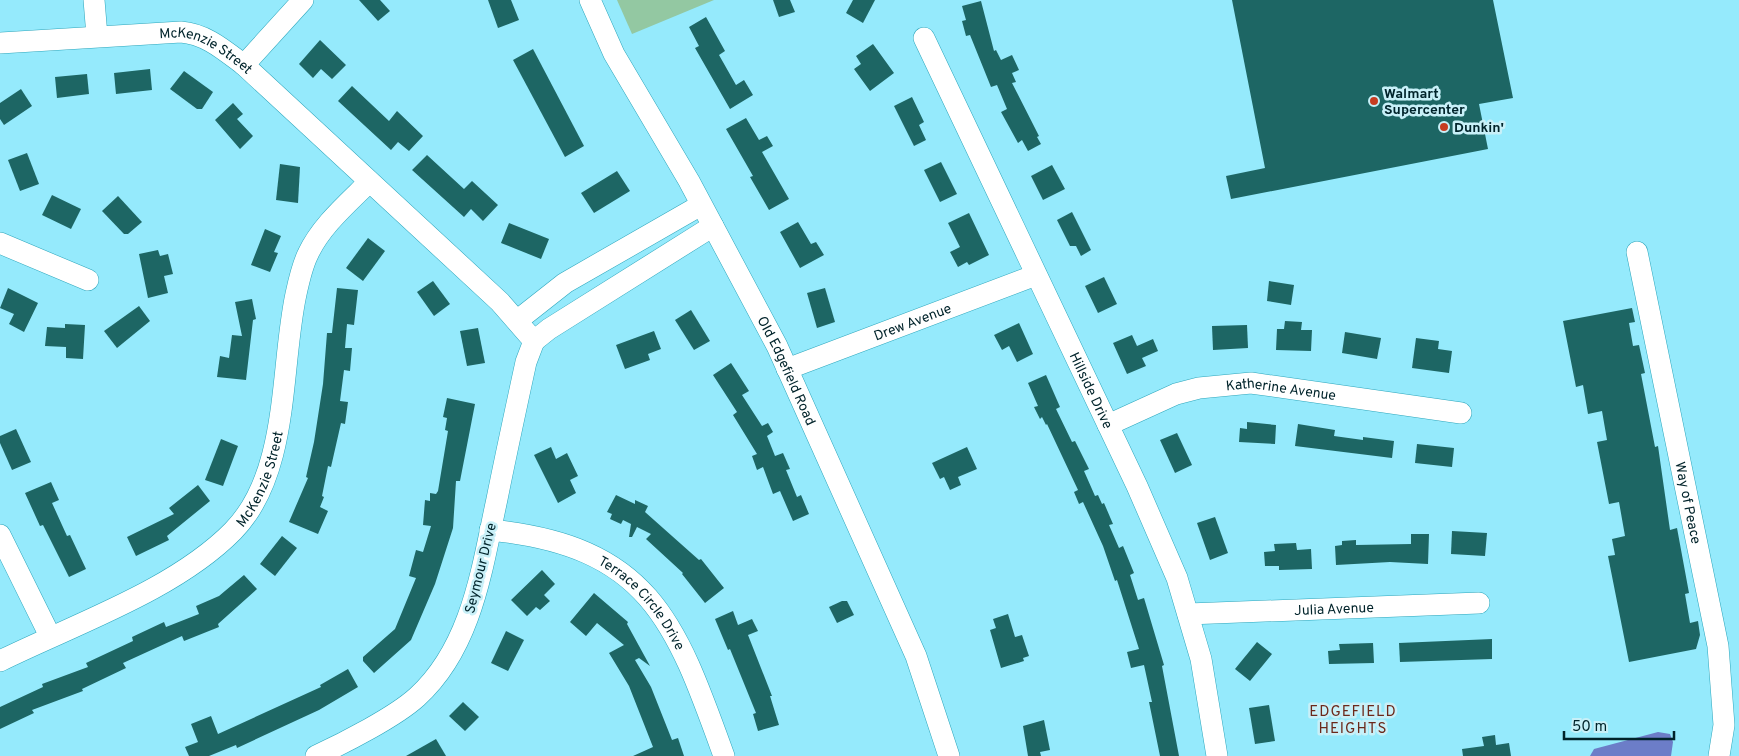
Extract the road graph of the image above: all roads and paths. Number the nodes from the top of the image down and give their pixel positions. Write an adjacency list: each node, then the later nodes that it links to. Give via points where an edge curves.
1 (94, 0): 4 (street)
2 (303, 0): 7 (street)
3 (590, 0): 9 (street, Old Edgefield Road, via 614,54)
4 (97, 36): 6 (street, McKenzie Street); 7 (street, McKenzie Street, via 191,32 210,40)
5 (924, 38): 13 (street, Hillside Drive)
6 (0, 43)
7 (244, 65): 8 (street, McKenzie Street)
8 (369, 182): 15 (street, McKenzie Street); 24 (street, McKenzie Street, via 325,228 302,267 291,319 274,451 264,484 235,530 195,565 158,586)
9 (701, 205): 10 (street, Old Edgefield Road); 15 (street, via 565,283)
10 (713, 226): 16 (street); 17 (street, Old Edgefield Road)
11 (0, 243): 14 (street)
12 (1637, 252): 30 (street, Way of Peace, via 1718,646 1724,725)
13 (1036, 275): 17 (street, Drew Avenue); 19 (street, Hillside Drive)
14 (88, 280)
15 (518, 320): 16 (street)
16 (534, 341): 20 (street, Seymour Drive, via 526,362)
17 (787, 369): 28 (street, Old Edgefield Road, via 916,656)
18 (1461, 413): 19 (street, Katherine Avenue, via 1251,383 1199,388 1176,394)
19 (1108, 425): 23 (street, Hillside Drive, via 1173,570)
20 (490, 530): 26 (street, Seymour Drive, via 484,565 469,614 434,678 410,702); 27 (street, Terrace Circle Drive, via 537,536 578,548 604,561 649,597 671,628)
21 (0, 535): 24 (street)
22 (1479, 603): 23 (street, Julia Avenue)
23 (1188, 614): 29 (street, Hillside Drive, via 1201,659)
24 (50, 636): 25 (street, McKenzie Street)
25 (0, 661)
26 (316, 756)
27 (724, 756)
28 (949, 756)
29 (1217, 756)
30 (1719, 756)

